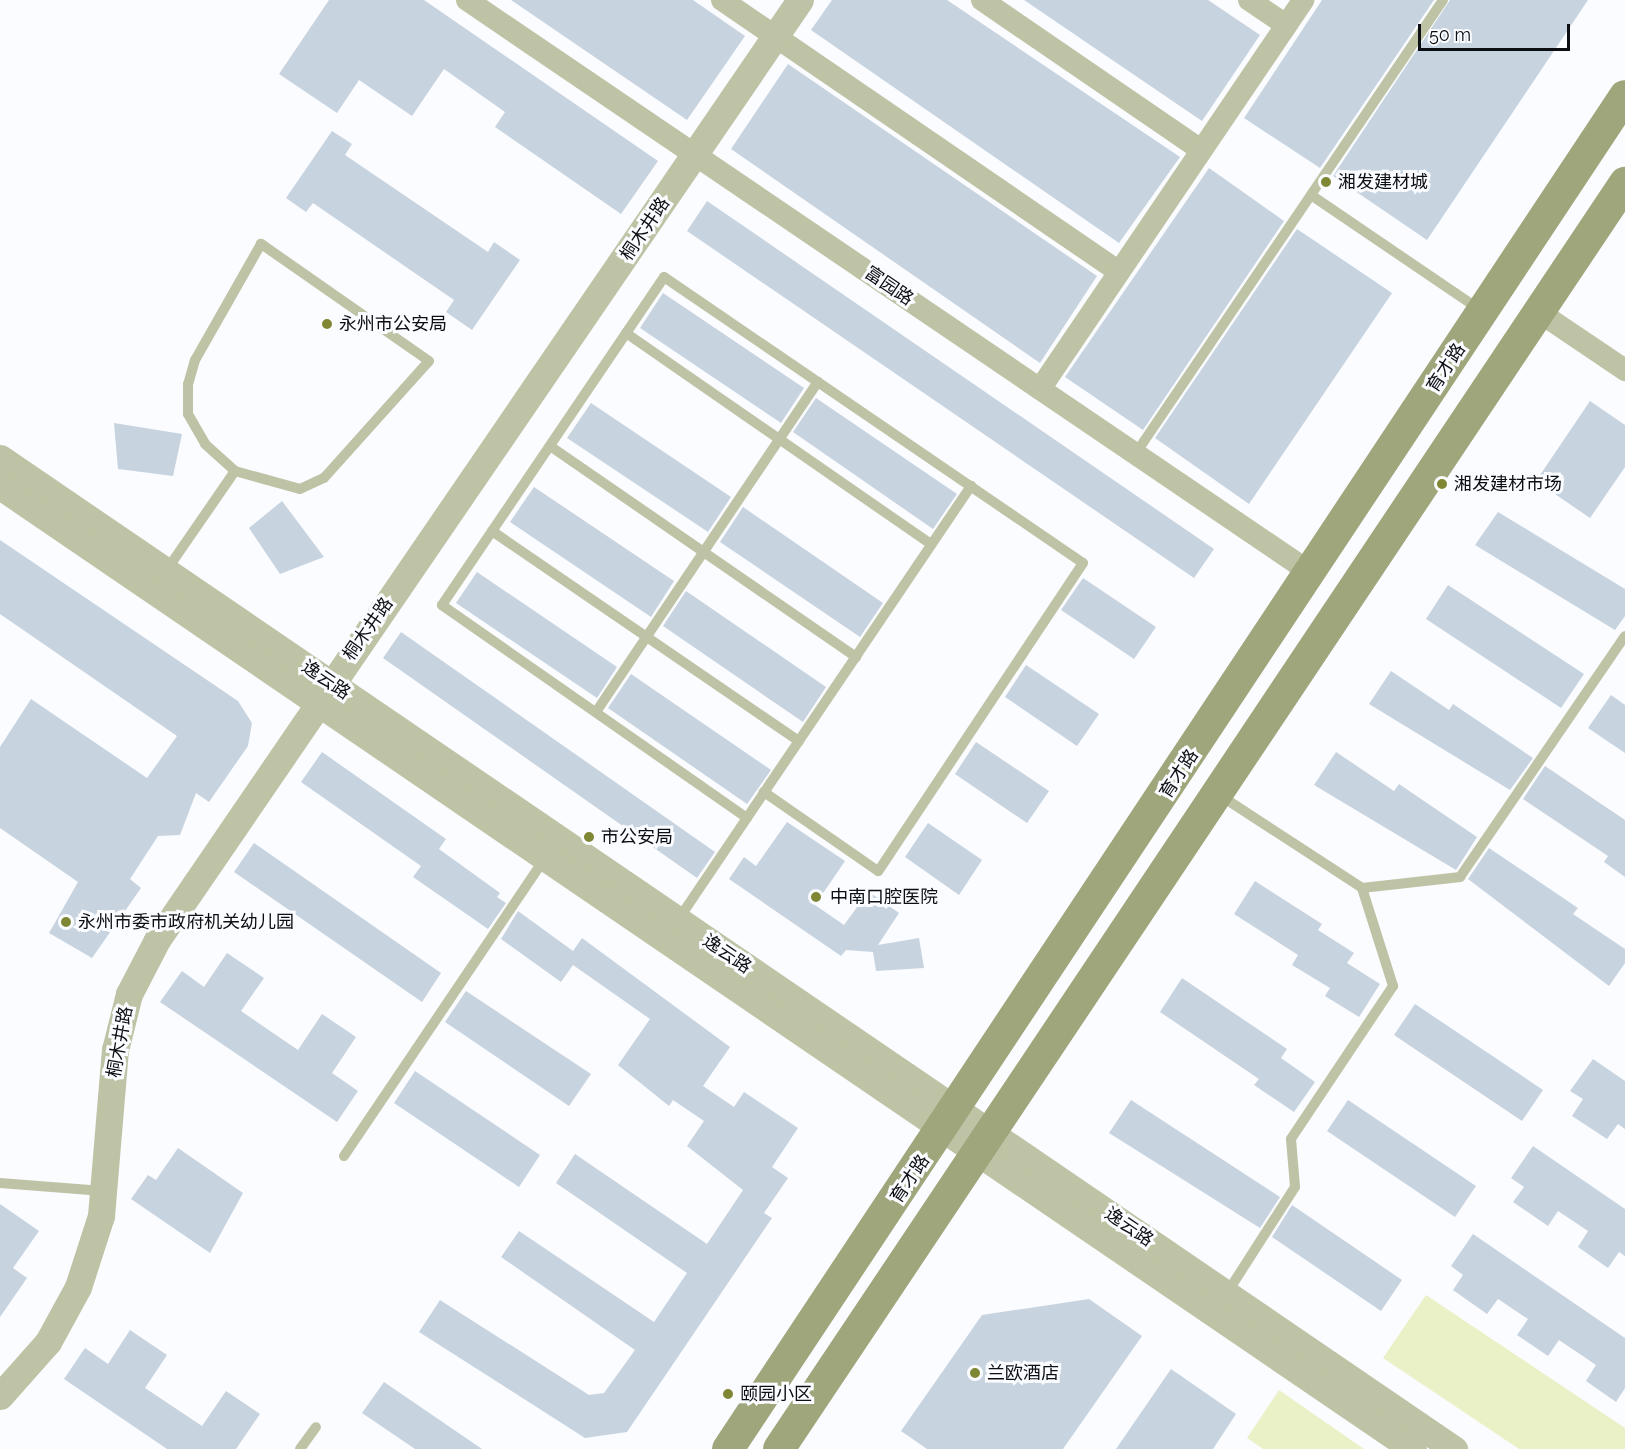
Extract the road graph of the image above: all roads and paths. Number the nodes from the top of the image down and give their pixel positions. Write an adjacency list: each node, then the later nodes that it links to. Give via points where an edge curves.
1 (467, 0): 12 (street, 富园路)
2 (722, 0): 9 (street)
3 (800, 0): 9 (street, 桐木井路)
4 (982, 0): 11 (street)
5 (1249, 0): 8 (street)
6 (1303, 0): 8 (street)
7 (1443, 0): 14 (lane)
8 (1286, 25): 11 (street)
9 (775, 36): 12 (street, 桐木井路); 15 (street)
10 (1625, 96): 16 (main road, 育才路)
11 (1201, 150): 15 (street)
12 (695, 155): 21 (street, 富园路); 37 (street, 桐木井路)
13 (1625, 183): 17 (main road)
14 (1311, 195): 16 (lane); 24 (lane)
15 (1119, 272): 21 (street)
16 (1483, 312): 33 (main road, 育才路)
17 (1539, 312): 19 (street); 41 (main road)
18 (626, 333): 20 (lane, via 664,277); 22 (lane); 23 (lane)
19 (1625, 370)
20 (818, 382): 22 (lane); 28 (lane)
21 (1040, 389): 24 (street, 富园路)
22 (780, 439): 30 (lane); 31 (lane)
23 (550, 446): 29 (lane); 31 (lane)
24 (1136, 453): 33 (street, 富园路)
25 (0, 458): 32 (street, 逸云路)
26 (235, 471): 26 (lane, via 300,489 324,478 429,361 261,244 195,360 188,384 188,414 206,444); 32 (lane)
27 (0, 486): 37 (street, 逸云路)
28 (970, 486): 30 (lane); 40 (lane, via 1083,563 878,871)
29 (492, 531): 35 (lane); 38 (lane, via 442,605)
30 (932, 544): 36 (lane)
31 (704, 552): 35 (lane); 36 (lane)
32 (166, 571): 37 (street, 逸云路)
33 (1311, 573): 46 (main road, 育才路)
34 (1625, 636): 44 (lane, via 1460,877)
35 (647, 637): 38 (lane); 39 (lane)
36 (856, 657): 39 (lane)
37 (324, 693): 43 (street, 逸云路); 45 (street, 逸云路); 52 (street, 桐木井路, via 157,940 129,994 115,1050)
38 (596, 712): 42 (lane)
39 (799, 741): 40 (lane)
40 (764, 792): 42 (lane)
41 (1218, 794): 44 (lane); 47 (main road)
42 (747, 818): 45 (lane)
43 (545, 858): 48 (street, 逸云路); 50 (lane)
44 (1362, 888): 55 (lane, via 1393,986 1291,1138 1294,1187)
45 (678, 920): 48 (street, 逸云路)
46 (1036, 990): 47 (main road); 48 (main road, 育才路)
47 (1071, 1014): 49 (main road)
48 (950, 1120): 49 (street, 逸云路); 53 (main road, 育才路)
49 (985, 1143): 54 (main road); 55 (street, 逸云路); 61 (street, 逸云路)
50 (344, 1156)
51 (0, 1182): 52 (lane)
52 (103, 1191): 56 (street, 桐木井路, via 78,1287 48,1342)
53 (862, 1250): 54 (main road); 59 (main road, 育才路)
54 (897, 1274): 60 (main road)
55 (1226, 1294): 62 (street, 逸云路)
56 (0, 1396)
57 (316, 1427): 58 (lane)
58 (300, 1449)
59 (728, 1449)
60 (779, 1449)
61 (1413, 1449)
62 (1454, 1449)

